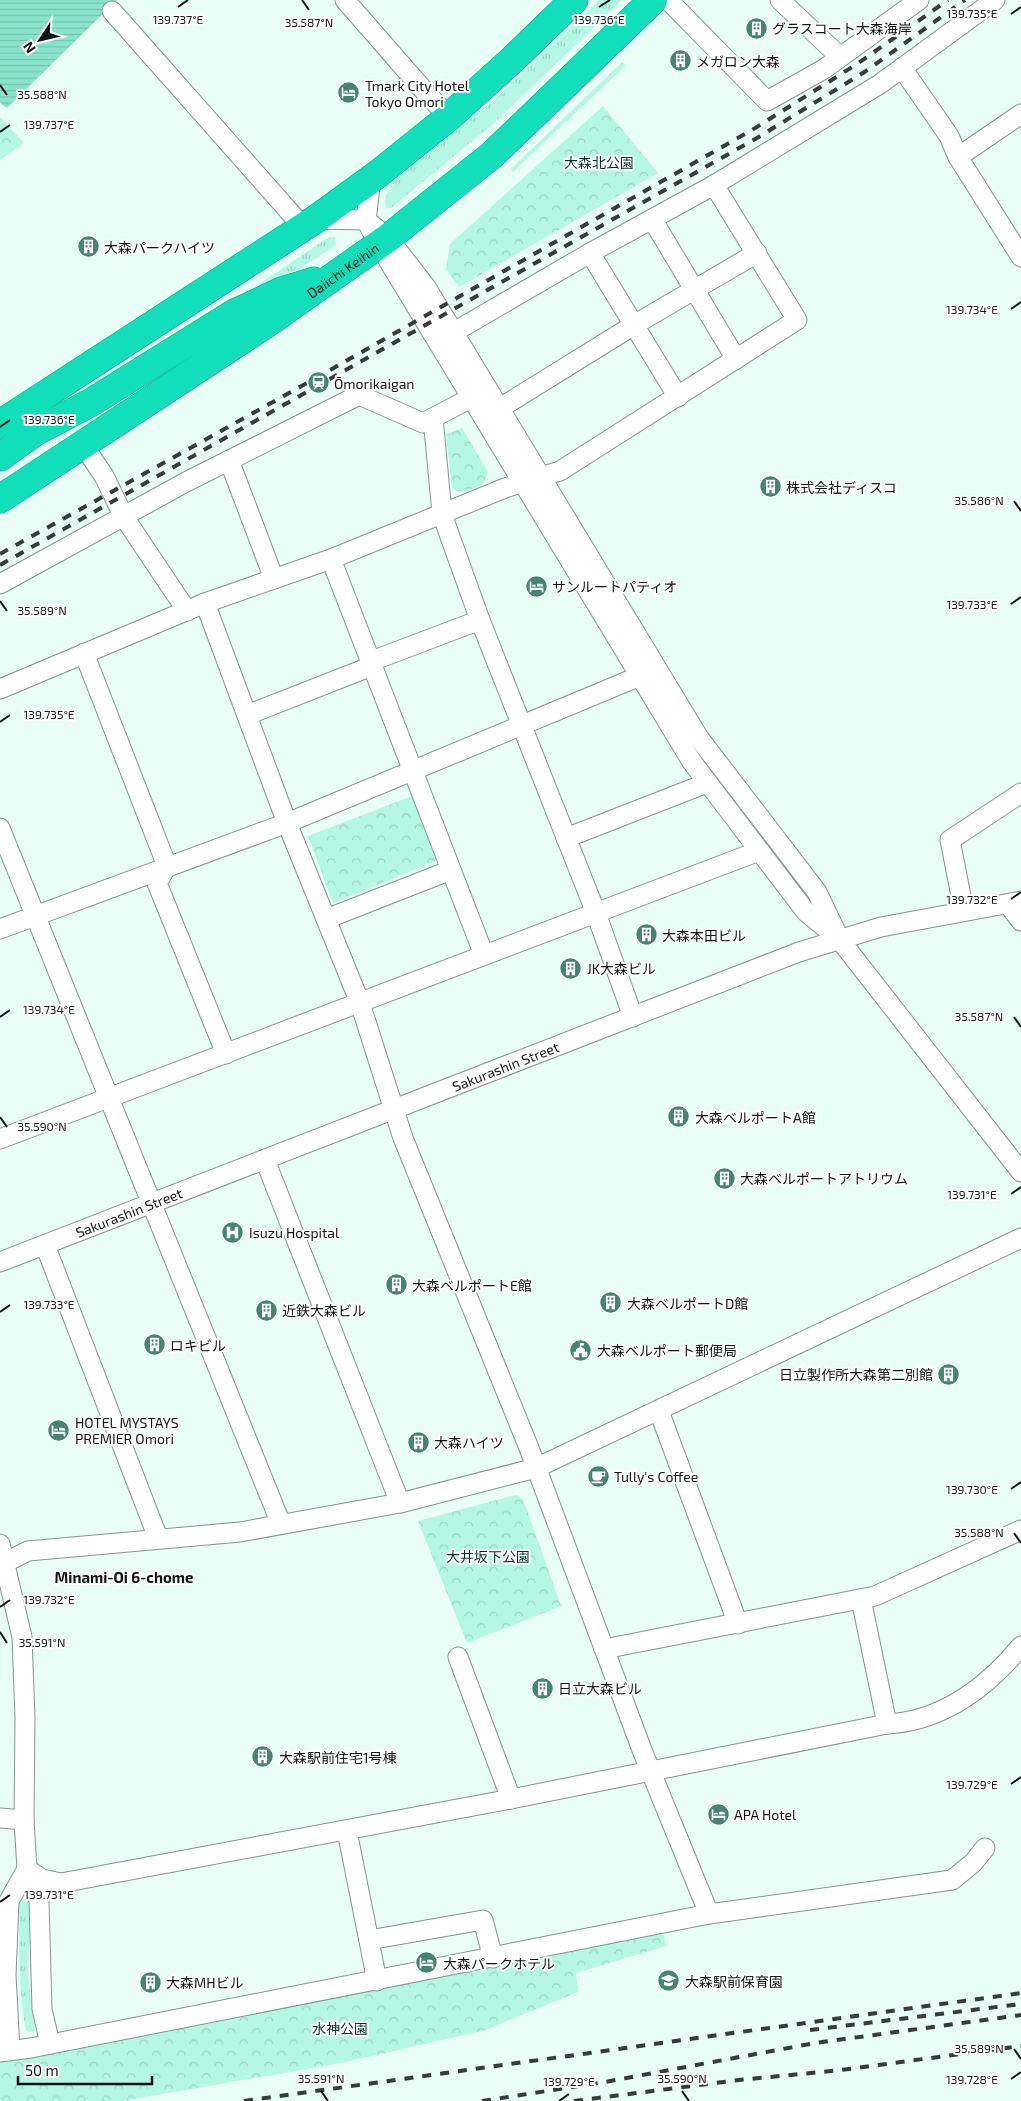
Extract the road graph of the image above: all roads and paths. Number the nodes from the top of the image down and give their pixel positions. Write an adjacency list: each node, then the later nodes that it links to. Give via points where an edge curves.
1 (345, 0): 12 (street)
2 (573, 0): 12 (highway)
3 (653, 0): 19 (highway, Daiichi Keihin, via 492,155)
4 (668, 0): 9 (street, via 767,101)
5 (780, 0): 9 (street)
6 (919, 0): 9 (street)
7 (995, 0): 10 (street)
8 (112, 11): 18 (street)
9 (840, 58)
10 (902, 68): 13 (street, via 949,136); 15 (street)
11 (1021, 114): 13 (street)
12 (449, 117): 14 (highway)
13 (958, 157): 22 (street)
14 (371, 179): 17 (street); 18 (highway)
15 (714, 185): 16 (street); 21 (street)
16 (652, 219): 20 (street); 24 (street)
17 (366, 220): 18 (street); 19 (street)
18 (310, 223): 33 (highway)
19 (384, 242): 23 (highway, Daiichi Keihin); 26 (street, via 426,287); 29 (street)
20 (590, 253): 25 (street); 26 (street)
21 (757, 254): 24 (street); 27 (street, via 797,320)
22 (1021, 257)
23 (340, 274): 30 (highway, via 282,291 233,314); 34 (highway, Daiichi Keihin)
24 (694, 290): 25 (street); 27 (street)
25 (634, 325): 28 (street); 31 (street)
26 (454, 332): 31 (street)
27 (736, 360): 28 (street)
28 (678, 397): 38 (street, via 560,471)
29 (471, 398): 32 (street); 39 (street)
30 (90, 402): 35 (highway, via 34,432); 37 (highway, via 42,442)
31 (500, 408): 38 (street)
32 (433, 418): 36 (street, via 423,423 358,395); 41 (street)
33 (0, 424)
34 (83, 445): 40 (highway, Daiichi Keihin); 42 (street, via 104,476)
35 (0, 456)
36 (229, 460): 42 (street); 44 (street)
37 (0, 466)
38 (541, 477): 39 (street); 71 (street, via 699,738 817,892)
39 (522, 482): 41 (street); 51 (street)
40 (0, 498)
41 (442, 513): 43 (street); 48 (street)
42 (124, 517): 45 (street); 47 (street)
43 (331, 559): 44 (street); 50 (street)
44 (274, 578): 46 (street)
45 (0, 584)
46 (205, 603): 47 (street); 53 (street)
47 (187, 611): 49 (street)
48 (480, 620): 50 (street, via 377,659); 54 (street)
49 (84, 653): 52 (street); 62 (street)
50 (372, 666): 53 (street); 55 (street)
51 (640, 676): 54 (street); 56 (street)
52 (0, 689)
53 (247, 715): 58 (street)
54 (522, 726): 55 (street); 60 (street)
55 (412, 770): 58 (street); 63 (street)
56 (707, 783): 60 (street); 61 (street)
57 (1018, 795): 65 (street, via 950,840)
58 (287, 823): 62 (street); 68 (street)
59 (0, 828): 67 (street)
60 (566, 838): 66 (street)
61 (759, 851): 66 (street); 71 (street, via 806,912)
62 (167, 866): 67 (street); 75 (street, via 157,883)
63 (451, 870): 68 (street); 72 (street)
64 (1015, 902): 65 (street, Sakurashin Street); 69 (street)
65 (964, 912): 71 (street, Sakurashin Street)
66 (596, 913): 72 (street); 74 (street)
67 (36, 917): 70 (street); 76 (street)
68 (326, 919): 73 (street)
69 (1021, 921)
70 (0, 929)
71 (840, 940): 74 (street, Sakurashin Street, via 799,952); 80 (street)
72 (484, 956): 73 (street)
73 (360, 1003): 75 (street); 77 (street)
74 (633, 1017): 77 (street, Sakurashin Street)
75 (226, 1054): 76 (street)
76 (109, 1098): 78 (street); 81 (street)
77 (394, 1110): 79 (street, Sakurashin Street); 86 (street)
78 (2, 1133)
79 (265, 1160): 81 (street, Sakurashin Street); 87 (street)
80 (1021, 1172)
81 (151, 1204): 83 (street, Sakurashin Street); 88 (street)
82 (1021, 1238): 85 (street)
83 (45, 1245): 84 (street, Sakurashin Street); 90 (street)
84 (0, 1262)
85 (659, 1411): 86 (street); 94 (street)
86 (536, 1468): 87 (street); 96 (street)
87 (400, 1503): 88 (street)
88 (281, 1524): 90 (street, via 240,1532)
89 (1021, 1530): 93 (street)
90 (158, 1538): 92 (street, via 28,1551)
91 (0, 1544): 92 (street)
92 (2, 1564): 102 (street, via 22,1637 26,1718)
93 (861, 1599): 94 (street); 98 (street)
94 (738, 1624): 96 (street)
95 (1021, 1646): 98 (street, via 977,1690 944,1710 905,1723)
96 (604, 1649): 99 (street)
97 (458, 1657): 100 (street)
98 (887, 1724): 99 (street)
99 (652, 1770): 100 (street); 106 (street)
100 (511, 1799): 103 (street)
101 (0, 1818): 102 (street)
102 (24, 1820): 105 (street)
103 (347, 1831): 105 (street, via 60,1883 42,1879); 107 (street)
104 (985, 1848): 106 (street, via 952,1880)
105 (28, 1869): 110 (street, via 39,1901 42,2009); 111 (street, via 9,1901)
106 (709, 1914): 108 (street)
107 (368, 1940): 108 (street, via 483,1920); 109 (street)
108 (493, 1958): 109 (street)
109 (377, 1981): 110 (street)
110 (50, 2044): 111 (street)
111 (5, 2051)

